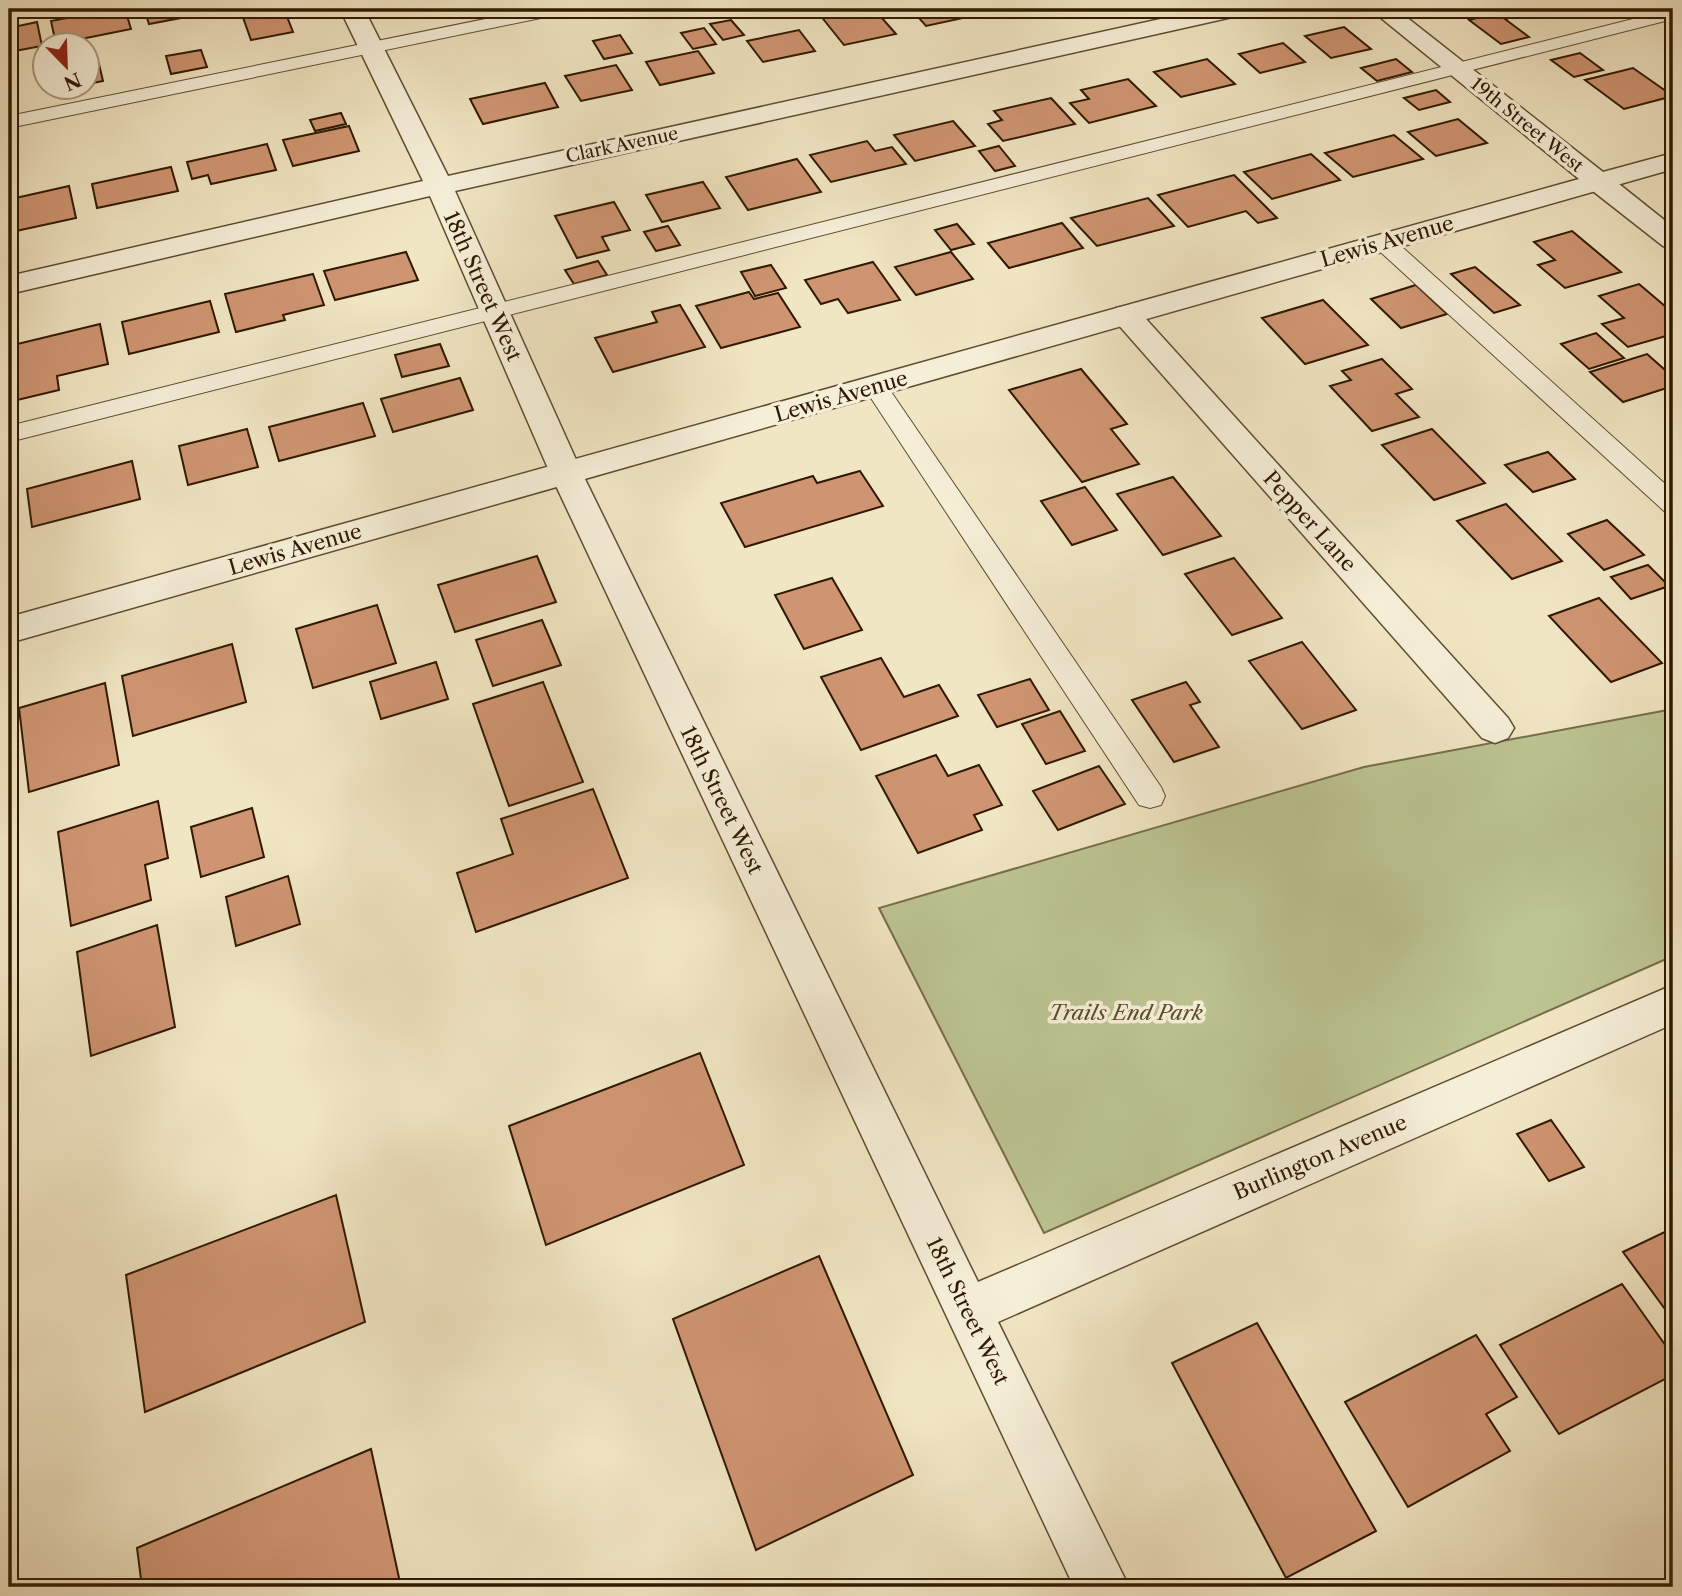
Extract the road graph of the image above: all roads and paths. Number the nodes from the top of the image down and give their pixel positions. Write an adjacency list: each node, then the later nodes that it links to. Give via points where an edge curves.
1 (352, 9): 6 (street, 18th Street West)
2 (560, 9): 6 (lane)
3 (1237, 9): 11 (street, Clark Avenue)
4 (1382, 9): 7 (street, 19th Street West)
5 (1673, 14): 7 (lane)
6 (371, 47): 8 (lane); 11 (street, 18th Street West)
7 (1456, 68): 10 (street, 19th Street West); 15 (lane)
8 (9, 122)
9 (1673, 160): 10 (street, Lewis Avenue)
10 (1599, 182): 12 (street, 19th Street West); 13 (street, Lewis Avenue)
11 (439, 186): 14 (street, Clark Avenue); 15 (street, 18th Street West)
12 (1673, 240)
13 (1383, 242): 16 (street, Lewis Avenue); 20 (lane)
14 (9, 285)
15 (494, 310): 18 (lane); 19 (street, 18th Street West)
16 (1126, 315): 17 (street, Lewis Avenue); 22 (street, Pepper Lane)
17 (875, 386): 19 (street, Lewis Avenue); 23 (lane)
18 (9, 434)
19 (566, 473): 21 (street, Lewis Avenue); 25 (street, 18th Street West)
20 (1673, 505)
21 (9, 630)
22 (1494, 727)
23 (1150, 796)
24 (1673, 1004): 25 (street, Burlington Avenue)
25 (967, 1311): 26 (street, 18th Street West)
26 (1102, 1587)

